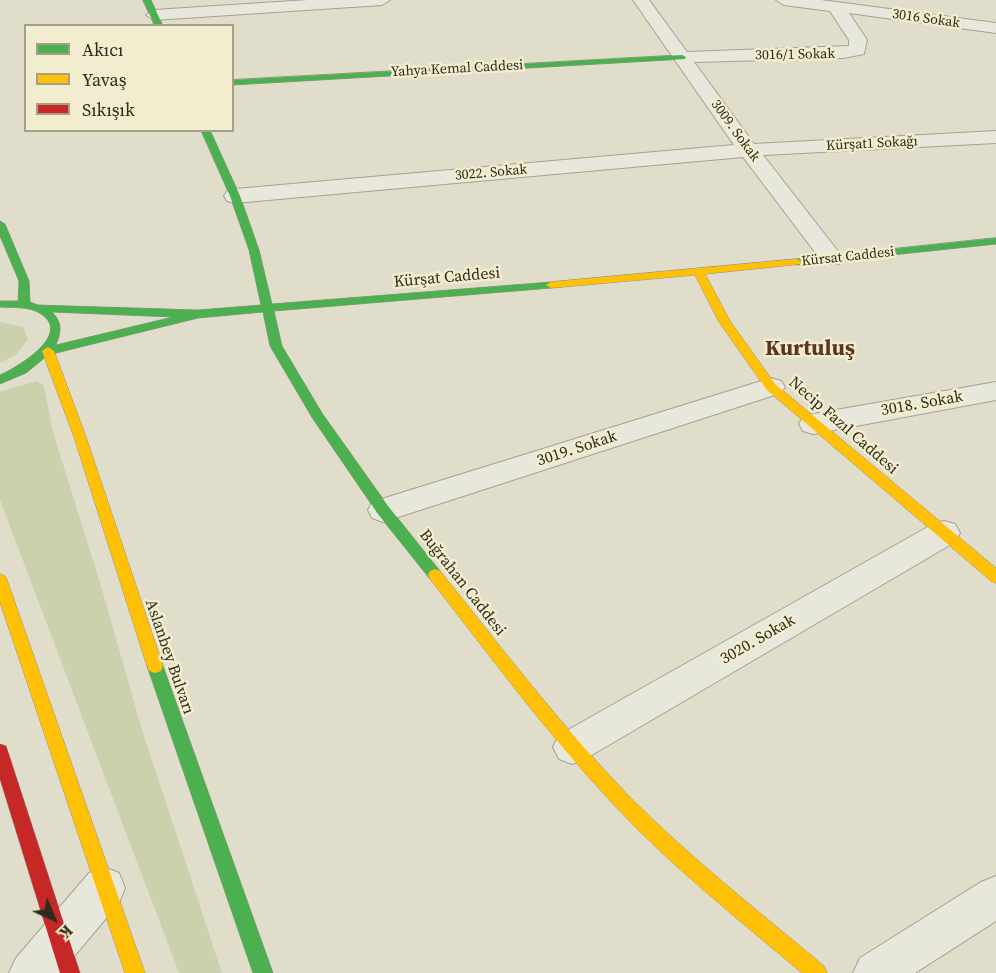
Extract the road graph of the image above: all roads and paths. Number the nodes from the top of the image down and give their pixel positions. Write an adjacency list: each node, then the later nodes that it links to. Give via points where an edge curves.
1 (147, 0): 9 (main road)
2 (382, 0): 9 (street)
3 (641, 0): 11 (street, 3009. Sokak)
4 (784, 0): 6 (street, 3016 Sokak)
5 (923, 0): 8 (street)
6 (812, 2): 7 (street, 3016 Sokak)
7 (836, 7): 8 (street, 3016 Sokak); 11 (street, 3016/1 Sokak, via 858,40 858,50)
8 (923, 18): 10 (street, 3016 Sokak)
9 (157, 20)
10 (996, 28)
11 (682, 57): 12 (main road, Yahya Kemal Caddesi); 15 (street, 3009. Sokak)
12 (234, 83)
13 (206, 132): 16 (main road, Buğrahan Caddesi)
14 (996, 137): 15 (street, Kürşat1 Sokağı)
15 (748, 150): 16 (street, 3022. Sokak); 19 (street, 3009. Sokak)
16 (235, 196): 24 (main road, Buğrahan Caddesi, via 257,261)
17 (0, 224): 22 (main road, via 24,281)
18 (996, 241): 19 (main road, Kürsat Caddesi)
19 (832, 259): 20 (main road, Kürsat Caddesi)
20 (699, 273): 24 (main road, Kürşat Caddesi); 28 (main road, Necip Fazıl Caddesi, via 725,322)
21 (0, 304): 22 (main road, Kürşat Caddesi)
22 (24, 304): 23 (main road, Kürşat Caddesi)
23 (40, 308): 25 (main road, Kürşat Caddesi); 26 (main road, via 56,326)
24 (266, 309): 25 (main road, Kürşat Caddesi); 31 (main road, Buğrahan Caddesi, via 276,346 291,376)
25 (198, 314): 26 (main road, Kürşat Caddesi)
26 (48, 351): 27 (main road, via 25,369); 42 (main road, Aslanbey Bulvarı)
27 (0, 380)
28 (771, 387): 30 (main road, Necip Fazıl Caddesi); 31 (street, 3019. Sokak)
29 (996, 391): 30 (street, 3018. Sokak)
30 (813, 424): 32 (main road, Necip Fazıl Caddesi)
31 (384, 510): 35 (main road, Buğrahan Caddesi)
32 (944, 533): 33 (main road, Necip Fazıl Caddesi); 35 (street, 3020. Sokak)
33 (996, 577)
34 (0, 580): 37 (main road)
35 (572, 747): 43 (main road, Buğrahan Caddesi, via 640,818)
36 (0, 752): 39 (main road)
37 (104, 888): 39 (street); 41 (main road)
38 (996, 897): 44 (street)
39 (65, 955): 40 (street)
40 (31, 973)
41 (135, 973)
42 (263, 973)
43 (817, 973)
44 (875, 973)

